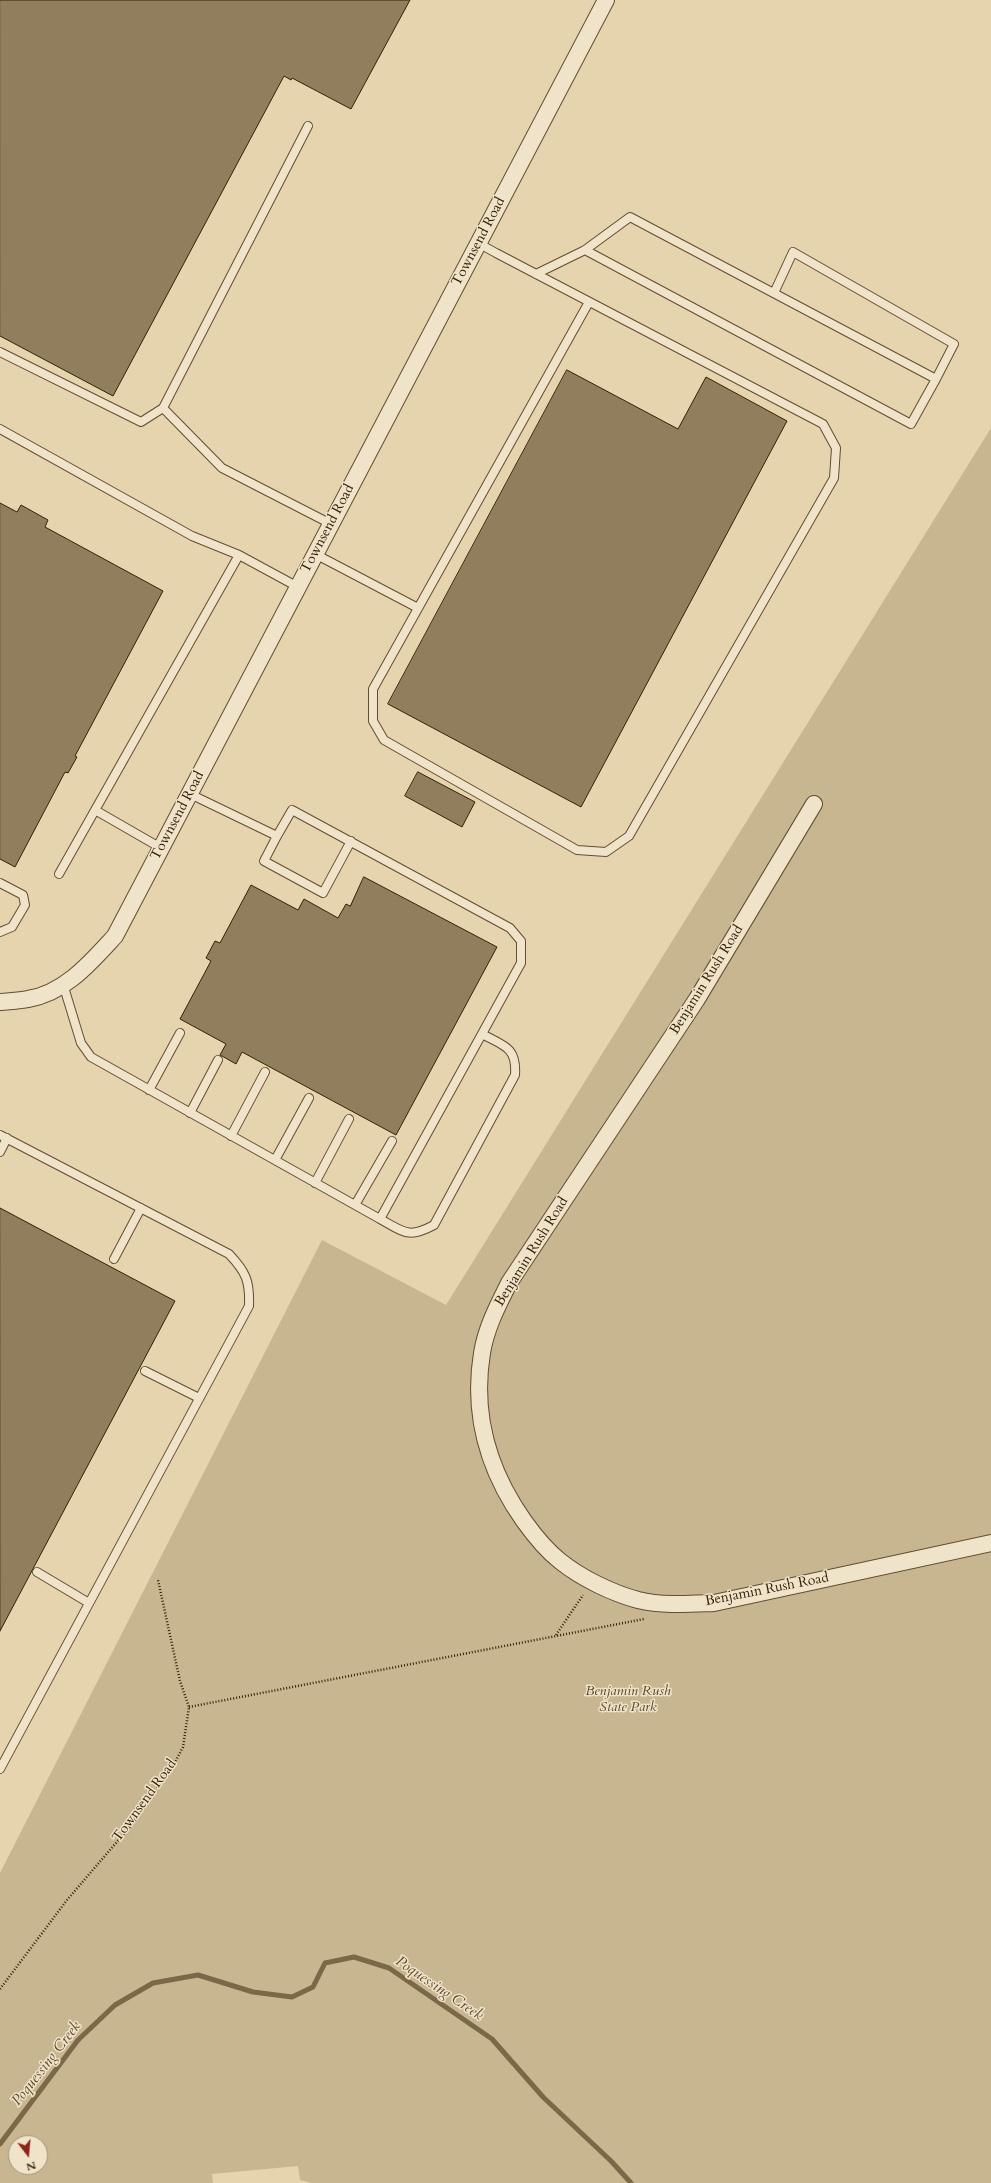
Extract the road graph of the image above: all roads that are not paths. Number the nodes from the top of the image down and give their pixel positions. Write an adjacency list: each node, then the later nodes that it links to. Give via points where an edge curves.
1 (606, 0): 3 (street, Townsend Road)
2 (308, 126): 10 (lane)
3 (478, 244): 5 (lane); 12 (street, Townsend Road)
4 (585, 250): 5 (lane); 6 (lane, via 630,217); 9 (lane, via 911,424)
5 (536, 274): 7 (lane)
6 (774, 293): 9 (lane); 9 (lane, via 793,252 954,344)
7 (589, 302): 16 (lane); 16 (lane, via 823,424 836,448 834,478 629,836 606,852 577,850 384,740 374,721 373,689)
8 (0, 352): 10 (lane, via 141,422)
9 (936, 379)
10 (163, 408): 12 (lane, via 222,468)
11 (0, 430): 14 (lane, via 192,536)
12 (331, 524): 13 (street, Townsend Road)
13 (315, 554): 15 (street, Townsend Road); 16 (lane)
14 (239, 555): 15 (lane); 19 (lane)
15 (298, 587): 17 (street, Townsend Road)
16 (418, 608)
17 (190, 794): 20 (lane); 22 (street, Townsend Road)
18 (814, 804): 48 (street, Benjamin Rush Road, via 697,998 510,1283 492,1318 484,1345 479,1390 481,1421 492,1465 513,1506 534,1535 560,1562 592,1581 638,1600 676,1605 714,1603)
19 (95, 810): 22 (lane); 23 (lane)
20 (277, 836): 21 (lane, via 292,810); 21 (lane, via 264,861 323,893)
21 (350, 841): 29 (lane, via 510,928 521,941 521,963)
22 (161, 848): 26 (street, Townsend Road, via 115,936 84,970)
23 (59, 874)
24 (0, 883): 25 (lane, via 23,895 25,905 12,927)
25 (0, 932)
26 (63, 984): 27 (street, Townsend Road, via 28,999); 32 (lane, via 81,1043 91,1057)
27 (0, 1002)
28 (180, 1033): 32 (lane)
29 (482, 1034): 44 (lane); 44 (lane, via 510,1049 516,1061 515,1075 434,1224 418,1234 404,1232)
30 (218, 1060): 34 (lane)
31 (265, 1072): 37 (lane)
32 (149, 1090): 34 (lane)
33 (308, 1098): 40 (lane)
34 (190, 1113): 37 (lane)
35 (348, 1119): 41 (lane)
36 (4, 1136): 39 (lane); 43 (lane)
37 (231, 1136): 40 (lane)
38 (392, 1141): 42 (lane)
39 (0, 1152)
40 (275, 1160): 41 (lane)
41 (315, 1183): 42 (lane)
42 (355, 1205): 44 (lane)
43 (141, 1208): 45 (lane); 47 (lane, via 229,1254 243,1268 250,1287 249,1306)
44 (380, 1219)
45 (114, 1259)
46 (145, 1371): 47 (lane)
47 (199, 1398): 50 (lane)
48 (991, 1543)
49 (37, 1572): 50 (lane)
50 (89, 1603): 51 (lane)
51 (0, 1769)

